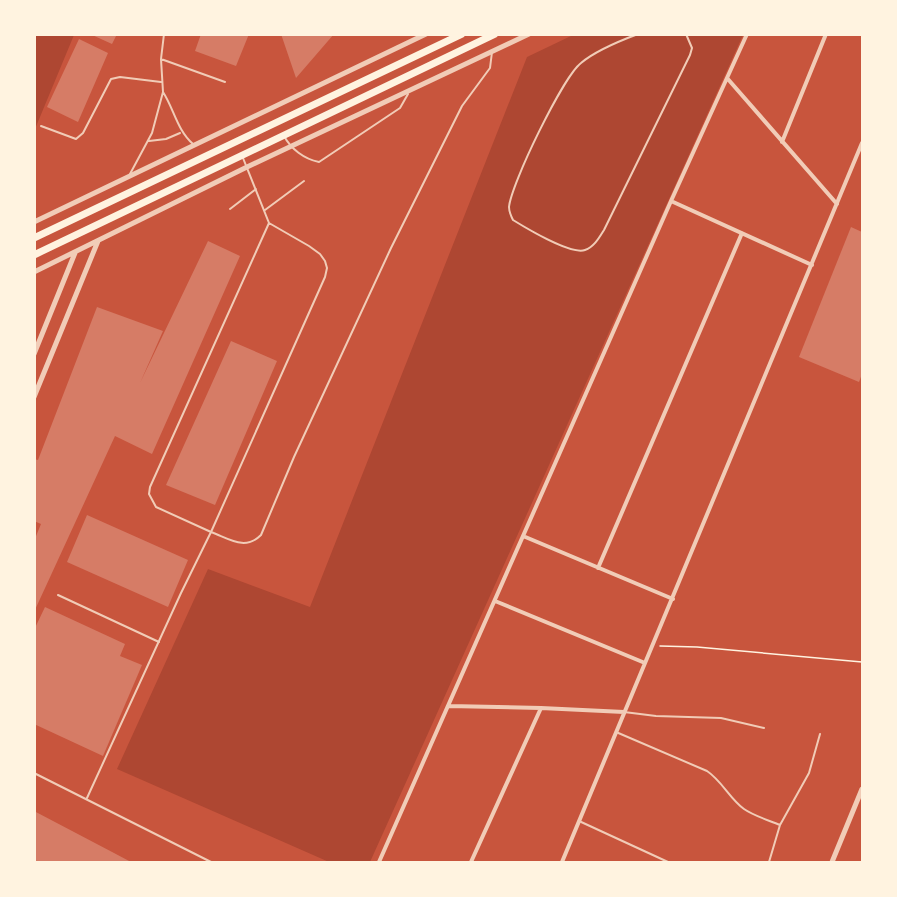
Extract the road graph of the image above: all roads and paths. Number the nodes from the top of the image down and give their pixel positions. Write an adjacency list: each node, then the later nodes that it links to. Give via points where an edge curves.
1 (164, 34): 13 (lane)
2 (412, 34): 11 (lane)
3 (426, 34): 11 (street)
4 (462, 34): 39 (highway)
5 (495, 34): 21 (highway)
6 (529, 34): 12 (street)
7 (638, 34): 8 (lane, via 580,63 536,136 509,205 513,220 573,251 587,249 604,230 690,55 692,48)
8 (686, 34)
9 (747, 34): 14 (street)
10 (826, 34): 23 (street)
11 (409, 42): 25 (street)
12 (492, 52): 17 (street); 47 (lane, via 490,68 462,106 391,248 261,535 244,544)
13 (161, 58): 15 (lane); 16 (lane)
14 (727, 78): 23 (street); 32 (street)
15 (161, 82): 18 (lane); 19 (lane, via 111,79 83,133 76,139)
16 (225, 82)
17 (409, 91): 26 (street); 26 (lane, via 400,108 319,162)
18 (163, 92): 20 (lane); 22 (lane)
19 (41, 126)
20 (182, 132): 22 (lane); 25 (lane)
21 (284, 136): 26 (lane); 27 (highway)
22 (149, 141): 29 (lane)
23 (782, 142): 33 (street)
24 (862, 143): 33 (street)
25 (195, 146): 29 (street)
26 (290, 147): 28 (street)
27 (242, 156): 28 (lane); 42 (highway)
28 (247, 167): 31 (lane); 40 (street)
29 (128, 177): 36 (street)
30 (304, 181): 35 (lane)
31 (256, 189): 34 (lane); 35 (lane)
32 (671, 201): 38 (street); 48 (street)
33 (837, 204): 43 (street)
34 (230, 209)
35 (265, 210): 37 (lane)
36 (34, 222)
37 (269, 224): 47 (lane, via 315,250 327,268); 47 (lane, via 150,487 156,507)
38 (742, 232): 43 (street); 49 (street)
39 (34, 238)
40 (98, 242): 41 (street); 46 (street)
41 (75, 253): 44 (street); 45 (street)
42 (34, 255)
43 (812, 265): 51 (street)
44 (34, 272)
45 (34, 354)
46 (34, 398)
47 (211, 532): 53 (lane)
48 (523, 536): 49 (street); 52 (street)
49 (598, 568): 51 (street)
50 (58, 595): 53 (lane)
51 (672, 599): 54 (street)
52 (495, 601): 56 (street); 57 (street)
53 (159, 642): 65 (lane)
54 (652, 646): 55 (path); 56 (street)
55 (862, 662)
56 (645, 663): 59 (street)
57 (449, 706): 58 (street); 69 (street)
58 (541, 708): 59 (street); 70 (street)
59 (624, 712): 60 (lane, via 721,718); 61 (street)
60 (764, 728)
61 (616, 732): 66 (street); 67 (lane, via 708,771 738,804)
62 (820, 734): 67 (lane, via 809,773)
63 (34, 773): 65 (lane)
64 (862, 789): 74 (street)
65 (87, 798): 68 (lane)
66 (579, 821): 71 (street); 72 (lane)
67 (780, 825): 73 (lane)
68 (211, 862)
69 (379, 862)
70 (471, 862)
71 (562, 862)
72 (668, 862)
73 (769, 862)
74 (832, 862)

